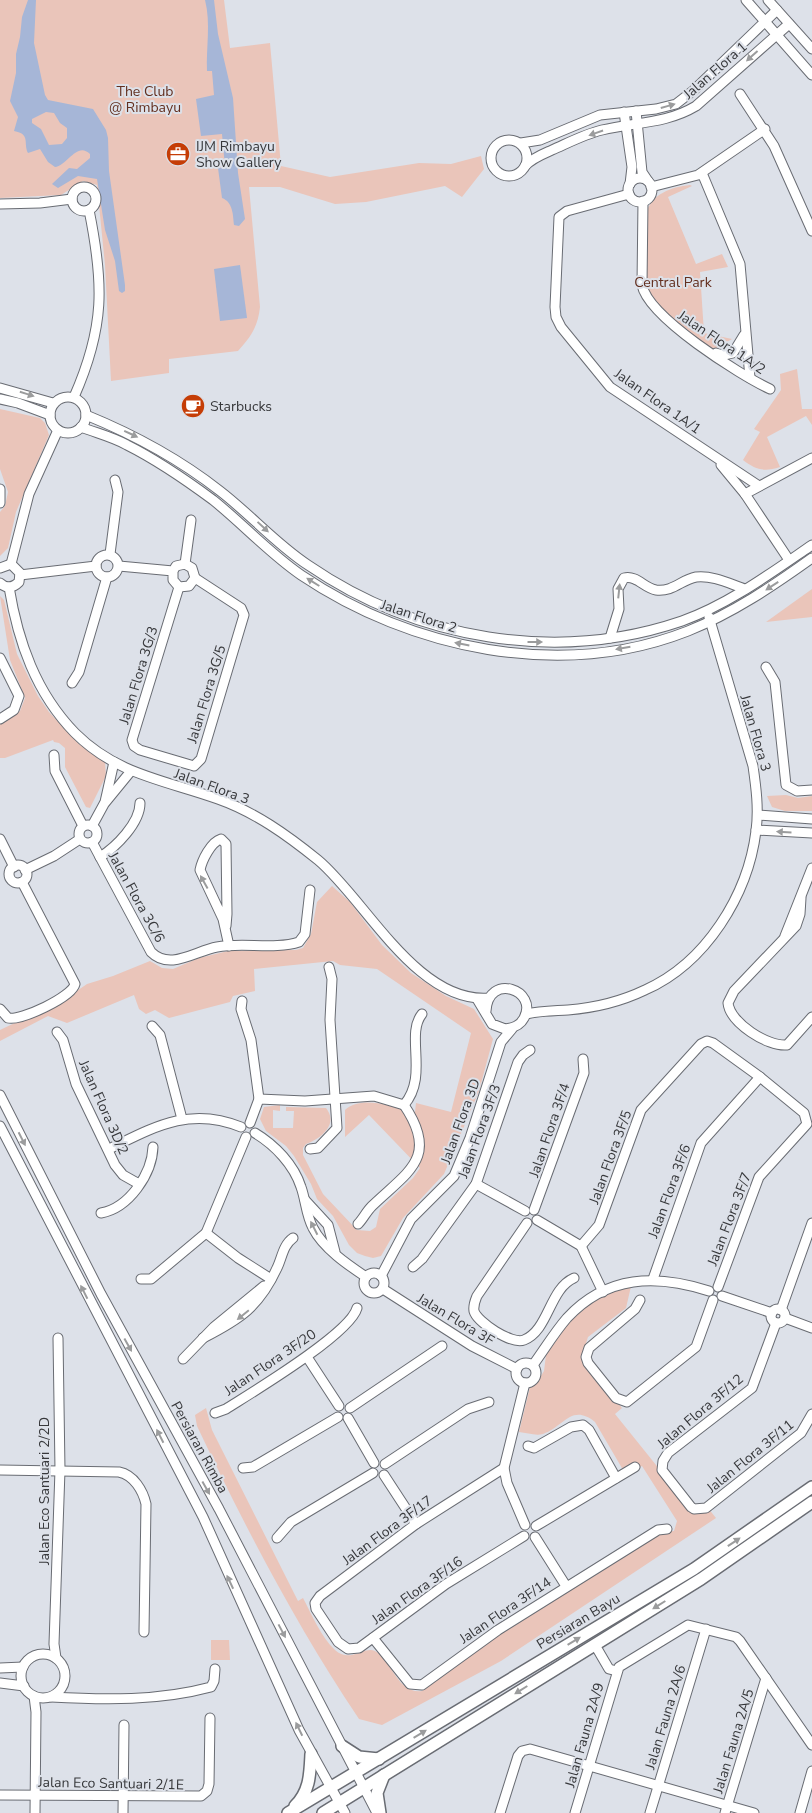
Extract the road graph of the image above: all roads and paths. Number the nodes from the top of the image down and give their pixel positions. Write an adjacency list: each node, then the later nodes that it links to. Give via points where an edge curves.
1 (746, 0): 4 (street)
2 (768, 0): 3 (street)
3 (777, 10): 4 (street, Jalan Flora 1); 5 (street)
4 (765, 22): 6 (street); 10 (street, Jalan Flora 1, one-way to 4, via 670,106 684,98)
5 (789, 24): 6 (street, Jalan Flora 1); 7 (street)
6 (776, 34): 8 (street); 12 (street, Jalan Flora 1, one-way to 12, via 696,106 670,119)
7 (812, 49)
8 (812, 75)
9 (740, 94): 14 (street)
10 (636, 111): 11 (street, Jalan Flora 1); 12 (street)
11 (624, 112): 13 (street); 15 (street, Jalan Flora 1, via 600,115 540,140)
12 (638, 125): 13 (street, Jalan Flora 1); 19 (street, via 642,172)
13 (626, 126): 16 (street, Jalan Flora 1, one-way to 16, via 602,130 532,159); 18 (street, via 632,167)
14 (764, 129): 17 (street); 25 (street)
15 (521, 143): 16 (street, via 527,154); 16 (street, via 508,139 500,142 492,151 491,160 494,168 506,176 515,175)
16 (525, 166)
17 (702, 173): 19 (street); 26 (street, via 740,264)
18 (630, 184): 19 (street, via 638,178); 20 (street)
19 (650, 184): 22 (street, via 650,196)
20 (629, 194): 22 (street, via 633,200); 38 (street, Jalan Flora 1A/1, via 566,211 559,217 556,316 561,327 610,387)
21 (72, 199): 23 (street, via 40,204); 24 (street, via 78,209); 24 (street, via 77,189 88,187 96,196)
22 (644, 201): 27 (street, Jalan Flora 1A/2, via 643,291 668,322)
23 (0, 204)
24 (90, 210): 31 (street, via 98,255 97,328 89,364)
25 (812, 231)
26 (745, 334): 27 (street, via 733,353 724,355); 28 (street)
27 (708, 351): 28 (street, Jalan Flora 1A/2)
28 (750, 378): 30 (street, Jalan Flora 1A/2)
29 (0, 388): 33 (street, one-way to 33)
30 (770, 389)
31 (74, 397): 33 (street, via 62,397); 35 (street, via 83,405)
32 (0, 399): 34 (street)
33 (53, 403): 34 (street)
34 (50, 415): 37 (street, via 50,421)
35 (86, 415): 36 (street); 64 (street, Jalan Flora 2, one-way to 64, via 131,433 182,462 306,564 367,600 440,628 480,636 527,642)
36 (81, 427): 37 (street, via 70,433); 63 (street, Jalan Flora 2, one-way to 36, via 649,643 573,654 526,654 437,639 362,611 329,592 299,574 213,500 167,468 125,444)
37 (58, 430): 50 (street, via 29,494)
38 (714, 457): 41 (street, Jalan Flora 1A/1); 43 (street)
39 (812, 458): 41 (street)
40 (115, 480): 47 (street, via 118,496)
41 (759, 486): 43 (street)
42 (0, 490): 44 (street)
43 (745, 494): 49 (street)
44 (0, 503)
45 (191, 520): 51 (street)
46 (812, 544): 49 (street, Jalan Flora 2)
47 (110, 554): 52 (street, via 100,557); 53 (street, via 118,560)
48 (812, 558): 63 (street, Jalan Flora 2, one-way to 63, via 758,595)
49 (790, 560): 61 (street, Jalan Flora 2)
50 (11, 564): 54 (street); 56 (street, via 19,569)
51 (185, 564): 55 (street, via 176,566); 58 (street, via 194,570)
52 (96, 566): 56 (street); 57 (street, via 99,574)
53 (119, 566): 55 (street); 57 (street, via 114,575)
54 (0, 568)
55 (173, 571): 60 (street, via 172,580)
56 (20, 575): 59 (street, Jalan Flora 3, via 16,585)
57 (107, 577): 67 (street, via 79,672)
58 (195, 578): 60 (street, via 189,586); 71 (street, Jalan Flora 3G/5, via 242,608 243,620 201,760 194,766)
59 (4, 585): 70 (street, Jalan Flora 3, via 22,646 41,687 74,732)
60 (179, 587): 71 (street, Jalan Flora 3G/3, via 132,740 140,750)
61 (745, 589): 62 (street, Jalan Flora 2); 64 (street, one-way to 61, via 619,609 618,589 624,578 664,590 697,577)
62 (706, 610): 63 (street, Jalan Flora 3); 64 (street, Jalan Flora 2, via 646,632)
63 (711, 620): 76 (street, Jalan Flora 3, via 753,766)
64 (610, 638)
65 (0, 658): 68 (street, via 19,696 14,710)
66 (766, 667): 73 (street, via 775,682 787,787)
67 (72, 683)
68 (0, 719)
69 (54, 754): 78 (street, via 55,771)
70 (114, 762): 72 (street, Jalan Flora 3); 75 (street)
71 (186, 765)
72 (131, 771): 75 (street); 96 (street, Jalan Flora 3, via 219,799 264,821 337,877 383,935 421,972 464,996)
73 (812, 790)
74 (140, 803): 84 (street, via 137,816 119,842)
75 (104, 804): 78 (street)
76 (758, 815): 77 (street); 79 (street, Jalan Flora 3)
77 (812, 819)
78 (88, 826): 81 (street, via 79,830); 83 (street, via 97,834)
79 (756, 830): 80 (street, one-way to 79); 100 (street, Jalan Flora 3, via 742,886 722,923 687,962 646,990 620,999 568,1010)
80 (812, 833)
81 (80, 838): 83 (street, via 84,842); 87 (street)
82 (0, 839): 85 (street)
83 (92, 842): 84 (street, Jalan Flora 3C/6)
84 (100, 857): 93 (street, Jalan Flora 3C/6, via 149,949 162,960 176,961 200,951)
85 (14, 866): 87 (street); 88 (street)
86 (812, 868): 104 (street, via 792,932 730,994 728,1008 748,1030 774,1045 787,1045)
87 (25, 870): 89 (street, via 26,877)
88 (10, 878): 89 (street, via 14,882); 90 (street)
89 (22, 882): 99 (street, via 76,984 70,992 18,1019 8,1018)
90 (0, 883)
91 (310, 890): 93 (street, via 302,940)
92 (226, 926): 92 (street, one-way to 92, via 200,870 216,840 221,839 226,846); 93 (street)
93 (229, 946)
94 (329, 967): 115 (street)
95 (489, 998): 96 (street, Jalan Flora 3); 97 (street, Jalan Flora 3, via 498,990 511,988); 101 (street)
96 (477, 999): 101 (street)
97 (525, 1001): 100 (street, Jalan Flora 3); 103 (street)
98 (242, 1002): 114 (street)
99 (0, 1009)
100 (543, 1010): 103 (street, Jalan Flora 3)
101 (486, 1011): 106 (street, via 492,1024)
102 (422, 1014): 116 (street, via 416,1029 418,1074)
103 (526, 1014): 107 (street)
104 (812, 1017)
105 (152, 1026): 117 (street, via 160,1035)
106 (498, 1028): 107 (street); 109 (street)
107 (512, 1029): 109 (street, Jalan Flora 3D)
108 (57, 1032): 122 (street, Jalan Flora 3D/2, via 63,1040 76,1084)
109 (501, 1042): 138 (street, Jalan Flora 3D, via 459,1166 449,1182 411,1219)
110 (530, 1050): 125 (street, Jalan Flora 3F/3, via 518,1062)
111 (584, 1059): 127 (street, Jalan Flora 3F/4, via 584,1073)
112 (760, 1077): 135 (street, Jalan Flora 3F/5, via 713,1043 701,1044 642,1110 599,1225); 143 (street, Jalan Flora 3F/6, via 701,1144); 144 (street, Jalan Flora 3F/7, via 806,1115 807,1124 759,1177)
113 (0, 1095): 215 (street, Persiaran Rimba, one-way to 215, via 101,1294)
114 (259, 1100): 115 (street); 118 (street)
115 (336, 1100): 116 (street, via 374,1096); 123 (street, via 336,1131 318,1148)
116 (404, 1105): 132 (street, via 420,1140 417,1160)
117 (182, 1119): 118 (street); 122 (street, via 152,1128)
118 (246, 1125): 120 (street, via 241,1132); 120 (street, via 255,1127)
119 (0, 1126): 216 (street, Persiaran Rimba, one-way to 119, via 203,1517)
120 (250, 1135): 126 (street, via 272,1145 290,1165); 133 (street)
121 (153, 1147): 124 (street)
122 (109, 1149): 124 (street, Jalan Flora 3D/2, via 119,1170)
123 (310, 1149)
124 (139, 1184): 128 (street, via 128,1198)
125 (476, 1184): 127 (street); 137 (street, Jalan Flora 3F/3)
126 (303, 1196): 136 (street, via 328,1225); 136 (street, one-way to 126, via 320,1239 312,1227)
127 (530, 1211): 129 (street, via 537,1213); 130 (street, via 523,1216)
128 (101, 1213)
129 (537, 1220): 130 (street); 135 (street)
130 (527, 1223): 140 (street, via 477,1296 474,1308 478,1317 507,1339 525,1340 536,1329 563,1286)
131 (812, 1223): 153 (street)
132 (358, 1224)
133 (206, 1234): 141 (street, via 151,1279); 142 (street)
134 (293, 1238): 142 (street, via 288,1242)
135 (581, 1246): 147 (street)
136 (336, 1252): 139 (street)
137 (413, 1267)
138 (381, 1276): 139 (street, via 372,1273); 145 (street)
139 (366, 1277): 145 (street, via 363,1283 368,1292 374,1294)
140 (574, 1278)
141 (142, 1279)
142 (271, 1279): 159 (street)
143 (653, 1279): 146 (street); 147 (street, via 628,1282)
144 (718, 1287): 146 (street); 148 (street)
145 (383, 1289): 161 (street, Jalan Flora 3F, via 472,1346)
146 (709, 1290): 150 (street)
147 (603, 1292): 160 (street, via 568,1317)
148 (722, 1296): 150 (street); 152 (street)
149 (640, 1300): 150 (street, via 636,1309 589,1348 586,1357 616,1398 627,1402 696,1347)
150 (713, 1300)
151 (357, 1308): 158 (street, Jalan Flora 3F/20, via 352,1319)
152 (772, 1313): 153 (street, via 776,1309); 154 (street, via 772,1320)
153 (783, 1314): 154 (street, via 782,1322); 155 (street)
154 (776, 1323): 182 (street, Jalan Flora 3F/12, via 752,1388 664,1458 662,1470)
155 (812, 1328)
156 (58, 1338): 177 (street, Jalan Eco Santuari 2/2D)
157 (442, 1346): 165 (street)
158 (307, 1357): 164 (street); 166 (street, Jalan Flora 3F/20)
159 (183, 1359)
160 (533, 1365): 161 (street, via 524,1363); 162 (street, via 536,1376 533,1381)
161 (517, 1369): 162 (street, via 517,1377)
162 (525, 1383): 175 (street)
163 (489, 1402): 172 (street, via 468,1409)
164 (339, 1406): 165 (street); 168 (street, via 336,1411)
165 (350, 1408): 169 (street)
166 (215, 1413)
167 (812, 1414): 182 (street, Jalan Flora 3F/11, via 801,1433 709,1506 694,1509)
168 (338, 1417): 169 (street); 174 (street, via 253,1467)
169 (348, 1418): 171 (street)
170 (528, 1446): 180 (street, via 534,1448 571,1427 583,1425)
171 (374, 1463): 172 (street, via 380,1461); 178 (street)
172 (385, 1464): 179 (street)
173 (635, 1467): 180 (street)
174 (243, 1468)
175 (504, 1468): 184 (street, Jalan Flora 3F/17); 185 (street)
176 (0, 1470): 177 (street)
177 (60, 1470): 194 (street, via 125,1473 131,1476 145,1498); 196 (street, Jalan Eco Santuari 2/2D)
178 (372, 1473): 179 (street, via 378,1477); 190 (street, via 291,1522)
179 (384, 1475): 184 (street)
180 (616, 1478): 186 (street)
181 (812, 1487): 217 (main road, Persiaran Bayu, one-way to 181, via 694,1569)
182 (676, 1490)
183 (812, 1502): 197 (main road, Persiaran Bayu, one-way to 197, via 708,1574)
184 (416, 1524): 193 (street, Jalan Flora 3F/17, via 318,1598 316,1609)
185 (525, 1525): 186 (street, via 531,1523); 188 (street, via 522,1530)
186 (536, 1526): 189 (street, via 538,1532)
187 (667, 1529): 191 (street, Jalan Flora 3F/14, via 661,1528)
188 (524, 1536): 189 (street, via 529,1539); 195 (street, Jalan Flora 3F/16, via 446,1584)
189 (535, 1537): 191 (street)
190 (277, 1538)
191 (566, 1586): 195 (street, Jalan Flora 3F/14, via 418,1686 408,1682)
192 (706, 1629): 203 (street, via 688,1626); 204 (street, via 736,1637); 222 (street, Jalan Fauna 2A/6)
193 (329, 1630): 195 (street, Jalan Flora 3F/16, via 348,1649 359,1648)
194 (144, 1632)
195 (374, 1638)
196 (54, 1644): 198 (street); 199 (street, Jalan Eco Santuari 2/2D)
197 (595, 1645): 203 (street, Jalan Fauna 2A/9, via 609,1669); 221 (main road, Persiaran Bayu, one-way to 221)
198 (44, 1654): 199 (street); 200 (street, via 32,1658)
199 (56, 1658): 206 (street, via 63,1667)
200 (24, 1667): 201 (street); 207 (street, via 21,1676)
201 (0, 1668)
202 (215, 1669): 210 (street, via 211,1687 190,1694 115,1700)
203 (617, 1671): 218 (street, Jalan Fauna 2A/9)
204 (766, 1678): 214 (street); 229 (street, Jalan Fauna 2A/5)
205 (0, 1683): 207 (street)
206 (63, 1684): 209 (street); 210 (street)
207 (24, 1686): 208 (street)
208 (34, 1696): 209 (street); 211 (street)
209 (48, 1697): 210 (street); 211 (street)
210 (73, 1698)
211 (36, 1712): 226 (street)
212 (210, 1718): 227 (street, Jalan Eco Santuari 2/1E, via 207,1791 194,1798)
213 (124, 1725): 227 (street)
214 (812, 1745)
215 (342, 1746): 217 (main road, via 359,1756); 220 (street, Persiaran Rimba)
216 (311, 1754): 223 (street, Persiaran Rimba); 232 (main road, via 310,1781 303,1798)
217 (379, 1759): 220 (main road, Persiaran Bayu)
218 (589, 1766): 222 (street); 235 (street, via 530,1749 522,1751); 236 (street, Jalan Fauna 2A/9)
219 (812, 1771): 239 (street)
220 (356, 1773): 223 (main road, Persiaran Bayu); 224 (street, Persiaran Rimba)
221 (385, 1773): 224 (main road, Persiaran Bayu); 234 (main road, via 378,1792)
222 (658, 1786): 229 (street); 237 (street, Jalan Fauna 2A/6)
223 (331, 1787): 228 (street, Persiaran Rimba); 232 (main road, Persiaran Bayu)
224 (364, 1788): 228 (main road, Persiaran Bayu); 234 (street, Persiaran Rimba)
225 (0, 1795): 226 (street, Jalan Eco Santuari 2/1E)
226 (35, 1796): 227 (street, Jalan Eco Santuari 2/1E); 230 (street)
227 (123, 1796): 231 (street)
228 (342, 1808): 233 (main road, Persiaran Bayu)
229 (727, 1809): 238 (street)
230 (35, 1813)
231 (123, 1813)
232 (289, 1813)
233 (322, 1813)
234 (379, 1813)
235 (500, 1813)
236 (575, 1813)
237 (650, 1813)
238 (754, 1813)
239 (800, 1813)

